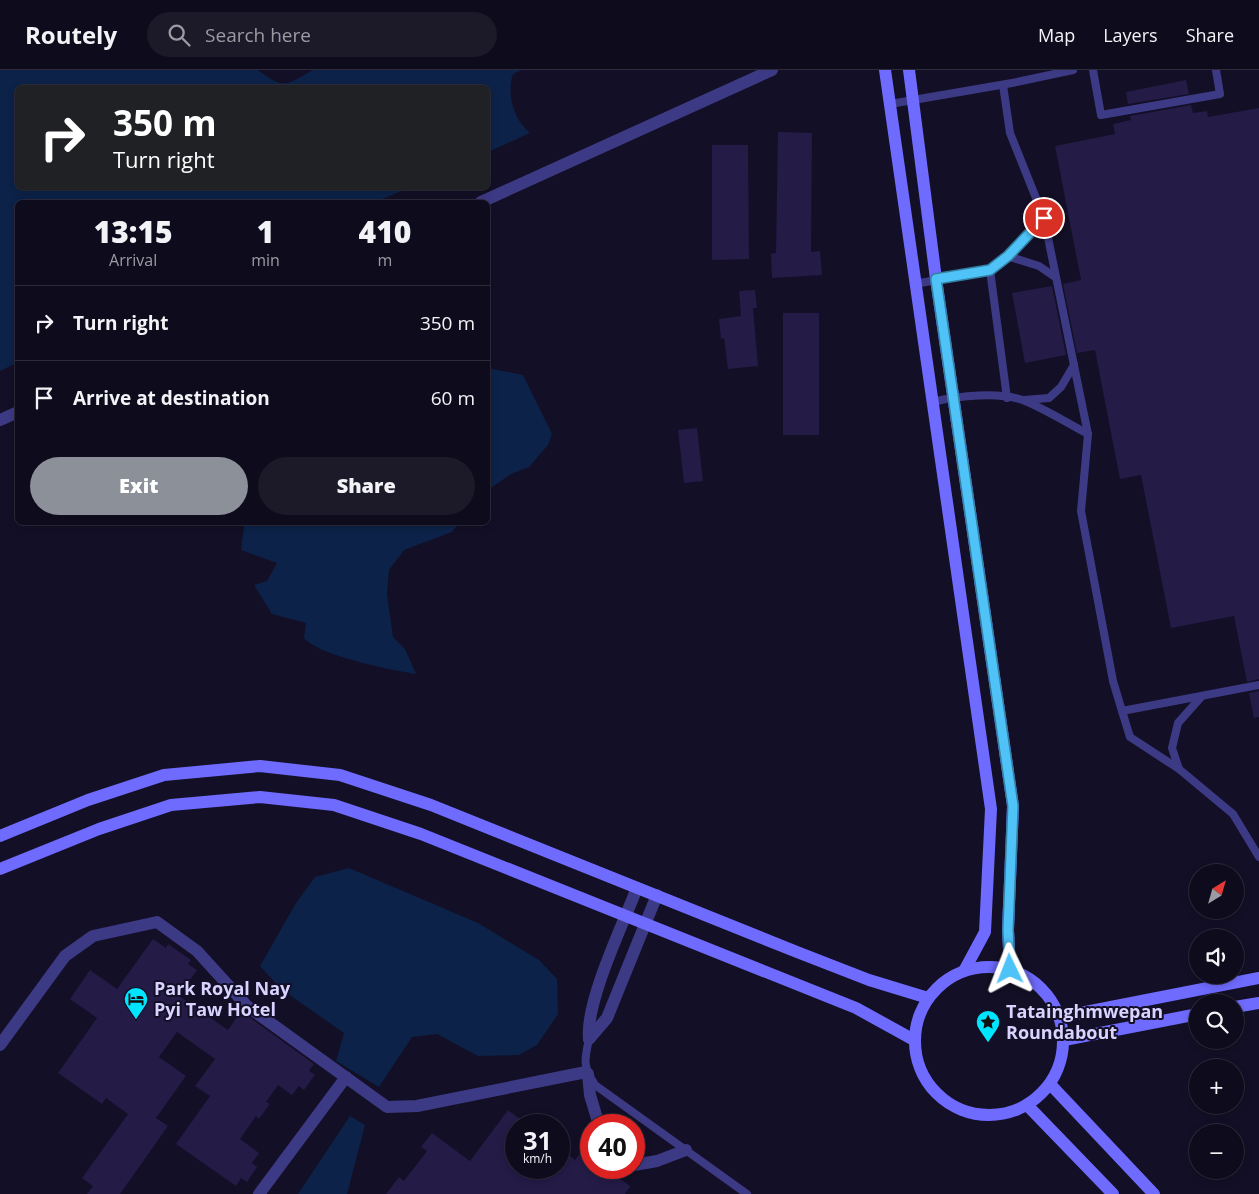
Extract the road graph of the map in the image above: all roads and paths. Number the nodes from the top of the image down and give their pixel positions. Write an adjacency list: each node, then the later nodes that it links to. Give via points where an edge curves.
1 (772, 70): 10 (street)
2 (885, 70): 9 (street)
3 (909, 70): 8 (street)
4 (1074, 70): 7 (lane)
5 (1092, 70): 6 (lane, via 1101,115 1220,94)
6 (1216, 70)
7 (1003, 85): 8 (lane); 11 (lane, via 1010,133)
8 (914, 100): 9 (lane); 15 (street)
9 (890, 104): 16 (street)
10 (485, 200)
11 (1044, 218): 12 (lane); 14 (lane)
12 (1008, 256): 13 (lane); 14 (lane, via 1039,266)
13 (990, 270): 15 (lane); 19 (lane)
14 (1055, 277): 17 (lane)
15 (936, 279): 16 (lane); 18 (street)
16 (915, 284): 21 (street)
17 (1074, 365): 20 (lane, via 1062,387 1049,398); 24 (lane)
18 (954, 397): 19 (lane); 21 (lane); 36 (street, via 1013,806 1008,930)
19 (1007, 398): 20 (lane)
20 (1024, 400): 24 (lane)
21 (932, 402): 37 (street, via 991,809 985,932)
22 (15, 413): 23 (street)
23 (0, 420)
24 (1088, 434): 27 (lane, via 1081,511 1113,680)
25 (1259, 686): 26 (lane)
26 (1202, 696): 27 (lane); 28 (lane, via 1178,723 1172,748)
27 (1122, 711): 28 (lane, via 1130,738)
28 (1179, 769): 30 (lane, via 1233,814)
29 (0, 836): 32 (street, via 88,800 164,774 260,766 340,775 432,804)
30 (1259, 857)
31 (0, 869): 34 (street, via 99,829 171,805 260,797 334,805 421,834)
32 (637, 888): 33 (street); 34 (street)
33 (657, 895): 35 (street); 39 (street, via 869,980)
34 (626, 916): 35 (street); 44 (street, via 592,1012)
35 (645, 924): 44 (street, via 607,1018); 45 (street, via 856,1008)
36 (1010, 969): 37 (street, via 993,966); 43 (street, via 1032,980 1049,996)
37 (964, 970): 39 (street, via 944,981)
38 (1259, 978): 43 (street)
39 (928, 998): 45 (street, via 918,1018)
40 (1259, 1003): 41 (street)
41 (1244, 1006)
42 (1189, 1016): 46 (street)
43 (1060, 1018): 46 (street)
44 (589, 1039): 48 (lane, via 585,1057)
45 (914, 1040): 51 (street, via 918,1062 927,1082 942,1098 962,1110 984,1115 1006,1113)
46 (1064, 1040): 50 (street, via 1060,1063)
47 (0, 1045): 49 (street, via 65,956 93,936 157,922 197,952 247,1006)
48 (587, 1073): 49 (street, via 417,1106 387,1107); 52 (street); 53 (lane, via 595,1085)
49 (346, 1077): 55 (street)
50 (1050, 1084): 51 (street); 58 (street)
51 (1027, 1105): 57 (street)
52 (596, 1114)
53 (686, 1150): 54 (street); 56 (lane)
54 (645, 1163)
55 (259, 1194)
56 (747, 1194)
57 (1113, 1194)
58 (1154, 1194)

